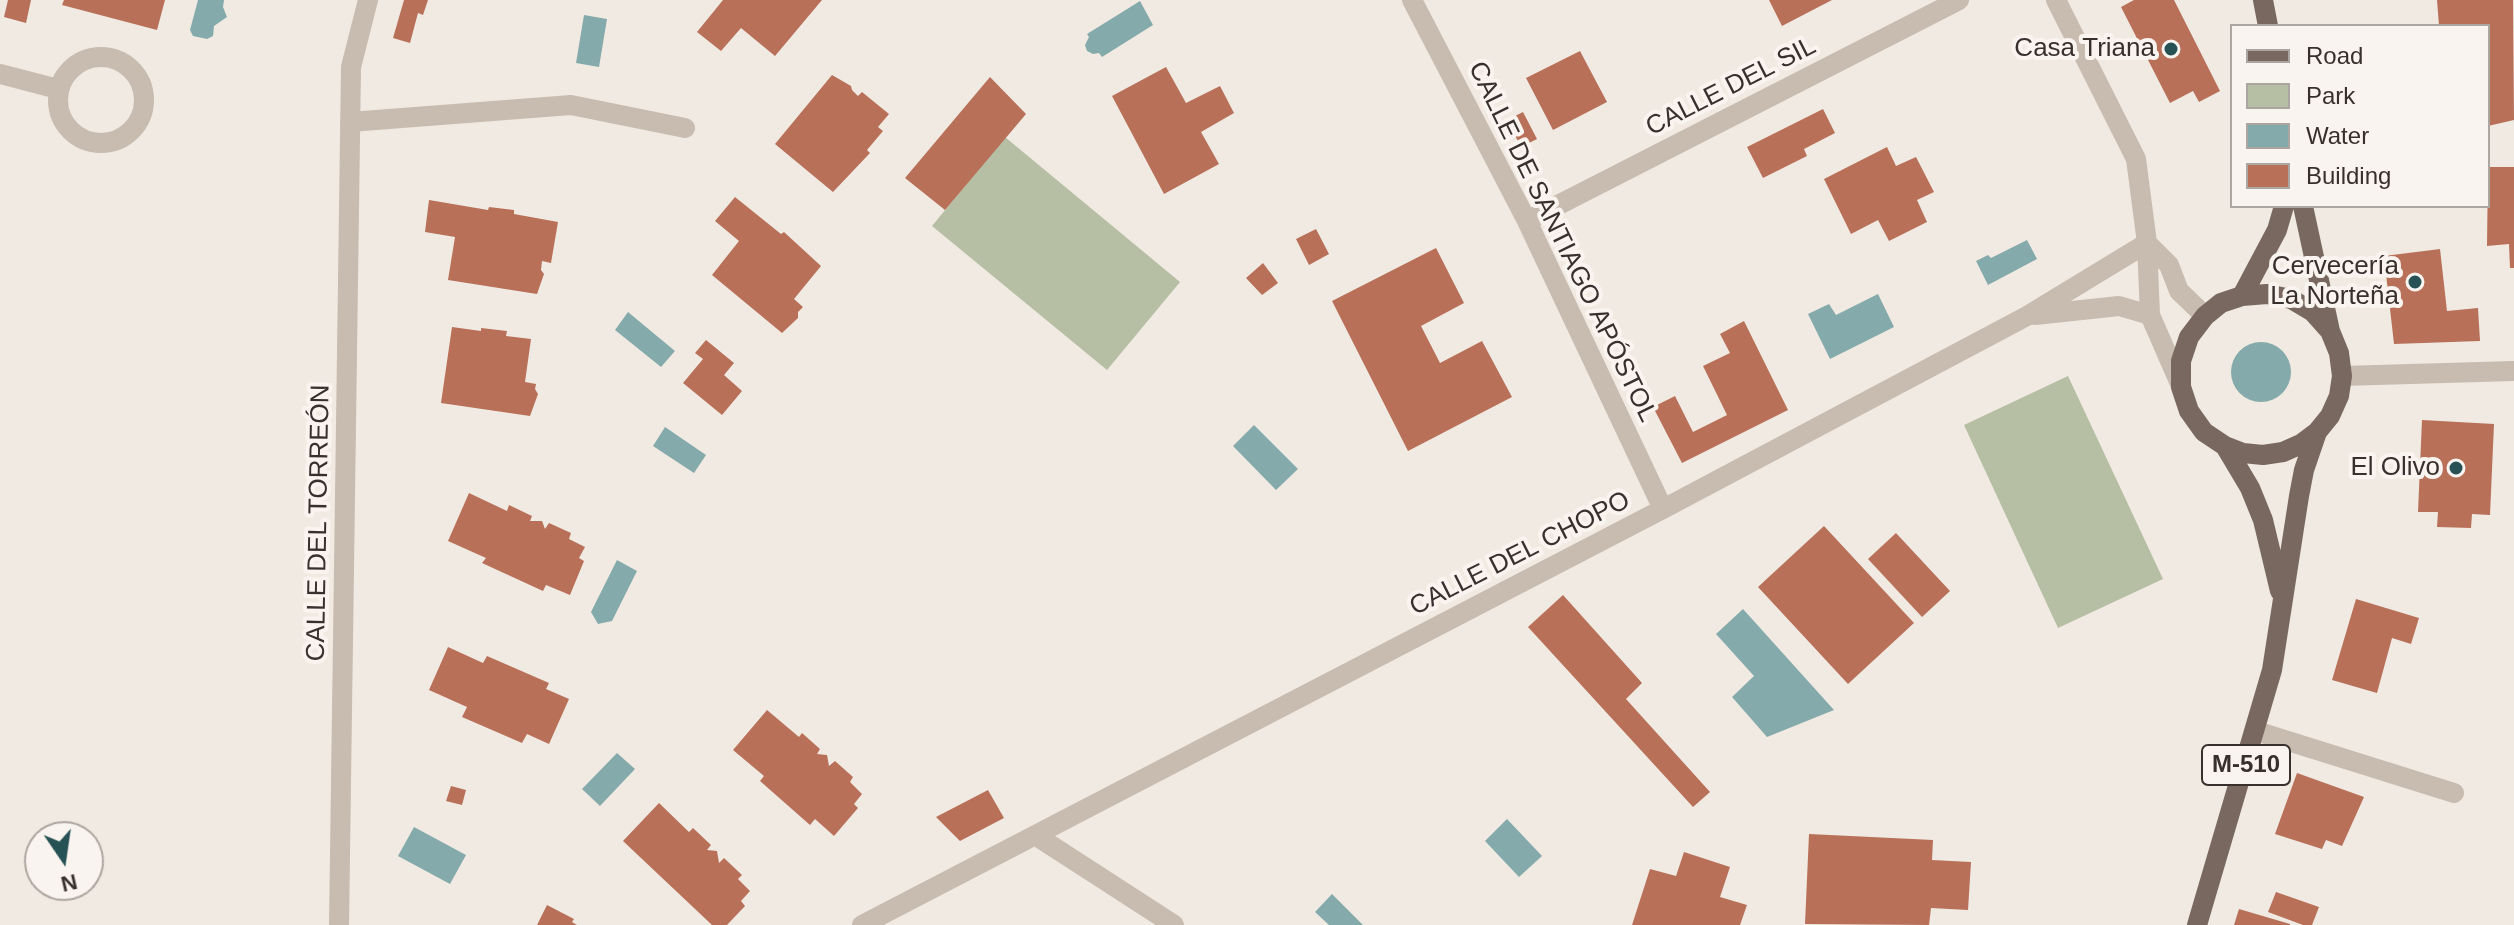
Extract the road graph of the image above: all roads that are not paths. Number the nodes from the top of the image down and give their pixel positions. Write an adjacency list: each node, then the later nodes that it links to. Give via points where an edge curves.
1 (368, 0): 9 (street, CALLE DEL TORREÓN, via 351,67)
2 (1412, 0): 13 (street, CALLE DE SANTIAGO APÓSTOL)
3 (1959, 0): 13 (street, CALLE DEL SIL)
4 (2056, 0): 14 (street, via 2136,159)
5 (2263, 0): 6 (main road)
6 (2268, 24)
7 (0, 74): 8 (street)
8 (58, 89): 8 (street, via 63,122 90,143 123,138 143,111 139,78 111,58 78,62)
9 (350, 122): 10 (street, via 571,105); 30 (street, CALLE DEL TORREÓN)
10 (685, 128)
11 (2283, 208): 15 (main road)
12 (2303, 208): 19 (main road, M-510)
13 (1527, 221): 25 (street, CALLE DE SANTIAGO APÓSTOL)
14 (2147, 243): 16 (street); 17 (street, CALLE DEL CHOPO); 18 (street, via 2169,265 2179,291)
15 (2242, 296): 18 (main road); 19 (main road, via 2291,299)
16 (2150, 315): 17 (street, CALLE DEL CHOPO, via 2119,306); 22 (street)
17 (2027, 316): 25 (street, CALLE DEL CHOPO)
18 (2205, 316): 22 (main road, via 2189,337 2181,361)
19 (2330, 331): 21 (main road, M-510)
20 (2514, 371): 21 (street)
21 (2342, 376): 23 (main road, M-510, via 2339,396)
22 (2181, 387): 24 (main road, M-510, via 2204,432)
23 (2317, 432): 24 (main road, M-510, via 2283,452 2243,453); 26 (main road, M-510, via 2301,483)
24 (2225, 446): 26 (main road, M-510, via 2263,520)
25 (1663, 509): 29 (street, CALLE DEL CHOPO)
26 (2282, 603): 27 (main road, M-510)
27 (2256, 731): 28 (street); 33 (main road, M-510)
28 (2454, 793)
29 (1035, 835): 31 (street, CALLE DEL CHOPO); 32 (street)
30 (339, 925)
31 (862, 925)
32 (1174, 925)
33 (2197, 925)

